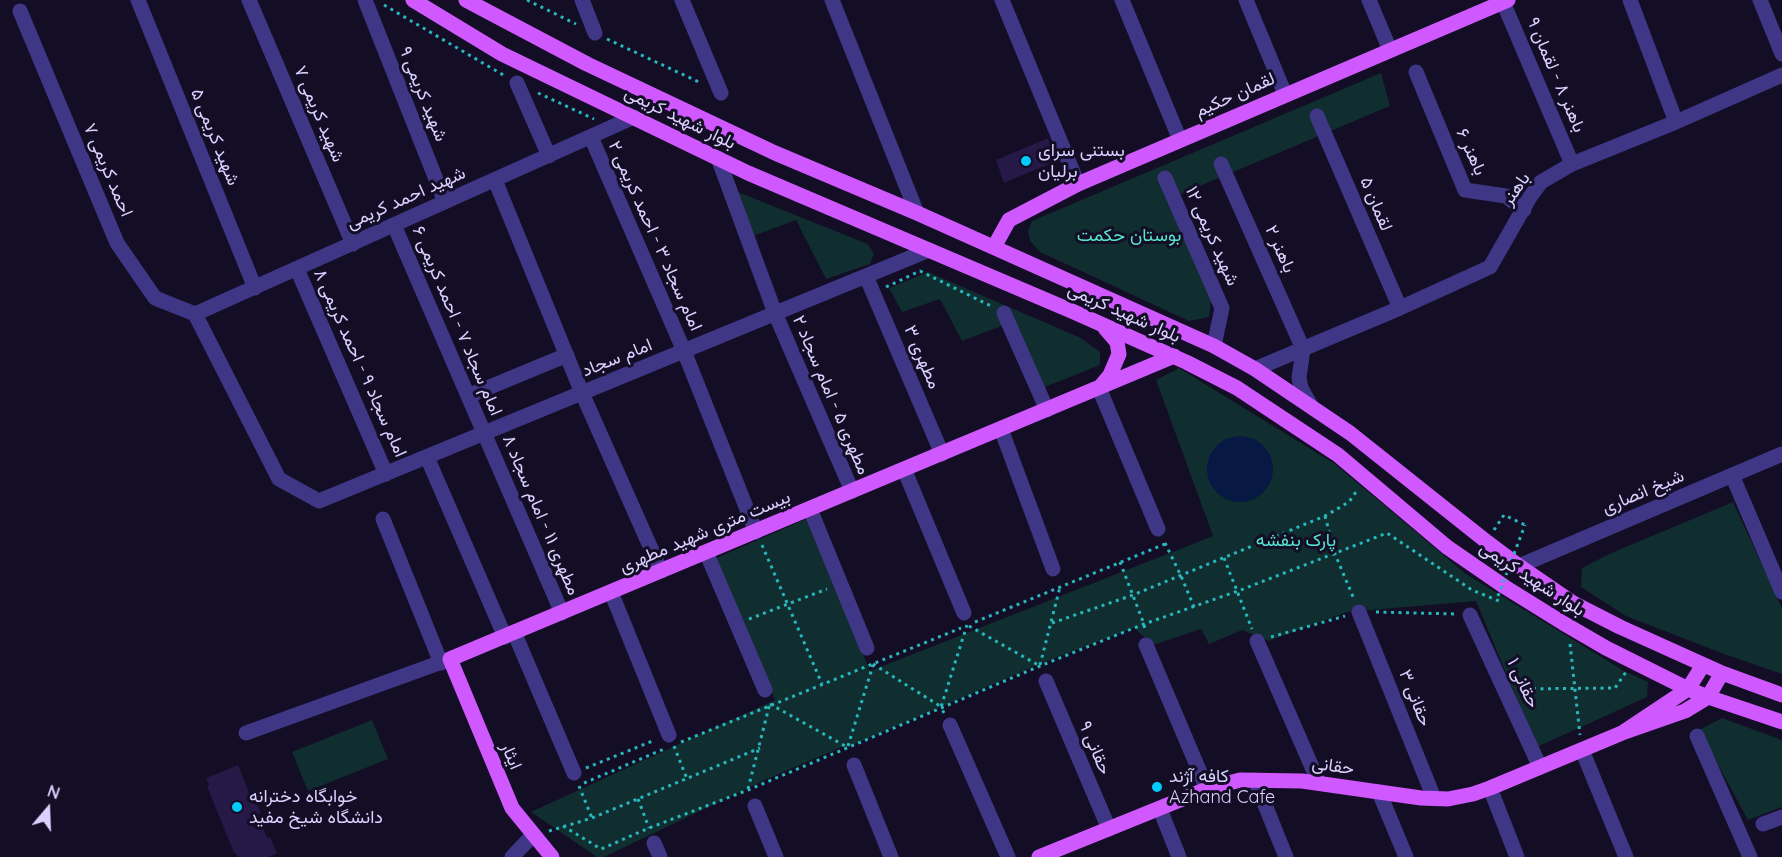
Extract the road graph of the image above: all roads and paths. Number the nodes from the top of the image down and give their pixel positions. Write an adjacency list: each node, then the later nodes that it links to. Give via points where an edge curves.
1 (138, 0): 47 (street, شهید کریمی ۵)
2 (249, 0): 42 (street, شهید کریمی ۷)
3 (365, 0): 38 (street, شهید کریمی ۹)
4 (413, 0): 27 (main road, بلوار شهید کریمی, via 502,54)
5 (466, 0): 40 (main road, بلوار شهید کریمی, via 587,64 775,153)
6 (527, 0): 18 (path)
7 (582, 0): 18 (street)
8 (682, 0): 24 (street)
9 (832, 0): 40 (street)
10 (1002, 0): 37 (street)
11 (1122, 0): 30 (street)
12 (1246, 0): 25 (street)
13 (1370, 0): 19 (street)
14 (1629, 0): 28 (street)
15 (1760, 0): 20 (street)
16 (1500, 2): 19 (main road, لقمان حکیم); 34 (street, باهنر ۸ - لقمان ۹)
17 (20, 11): 52 (street, احمد کریمی ۷, via 117,243 155,298)
18 (595, 33): 24 (path)
19 (1390, 50): 25 (main road, لقمان حکیم)
20 (1782, 54)
21 (1416, 72): 39 (street, باهنر ۶, via 1466,190 1506,196)
22 (1782, 75): 28 (street, باهنر)
23 (517, 83): 31 (street)
24 (721, 93)
25 (1285, 94): 30 (main road, لقمان حکیم)
26 (1317, 116): 49 (street, لقمان ۵)
27 (634, 117): 29 (street, شهید احمد کریمی); 32 (main road, بلوار شهید کریمی)
28 (1676, 122): 34 (street, باهنر)
29 (591, 137): 31 (street, شهید احمد کریمی); 56 (street, امام سجاد ۳ - احمد کریمی ۲)
30 (1179, 140): 37 (main road, لقمان حکیم)
31 (549, 156): 36 (street, شهید احمد کریمی)
32 (718, 158): 44 (main road, بلوار شهید کریمی); 50 (street, مطهری ۵ - امام سجاد ۲)
33 (1221, 164): 55 (street, باهنر ۲)
34 (1572, 164): 39 (street, باهنر, via 1541,182)
35 (1165, 178): 54 (street, شهید کریمی ۱۲, via 1222,308)
36 (495, 180): 38 (street, شهید احمد کریمی); 57 (street)
37 (1078, 184): 43 (main road, لقمان حکیم, via 1009,220)
38 (445, 202): 41 (street, شهید احمد کریمی)
39 (1524, 210): 49 (street, باهنر, via 1490,267)
40 (917, 213): 43 (main road, بلوار شهید کریمی)
41 (394, 225): 42 (street, شهید احمد کریمی); 62 (street, امام سجاد ۷ - احمد کریمی ۶)
42 (353, 244): 45 (street, شهید احمد کریمی)
43 (994, 247): 54 (main road, بلوار شهید کریمی)
44 (929, 250): 46 (street, امام سجاد); 53 (main road, بلوار شهید کریمی)
45 (297, 269): 47 (street, شهید احمد کریمی); 71 (street, امام سجاد ۹ - احمد کریمی ۸)
46 (866, 276): 48 (street, مطهری ۳); 50 (street, امام سجاد)
47 (255, 288): 52 (street, شهید احمد کریمی)
48 (874, 293): 51 (path, via 920,271); 67 (street, مطهری ۳)
49 (1400, 308): 55 (street, باهنر)
50 (775, 313): 56 (street, امام سجاد); 74 (street, مطهری ۵ - امام سجاد ۲)
51 (1004, 313): 64 (street)
52 (195, 314): 71 (street, امام سجاد, via 279,478 319,501)
53 (1104, 325): 58 (main road, بلوار شهید کریمی); 60 (main road, via 1117,342 1119,354)
54 (1214, 346): 59 (main road, بلوار شهید کریمی)
55 (1303, 349): 59 (street, باهنر); 63 (street, via 1299,378)
56 (684, 351): 61 (street, امام سجاد); 80 (street, امام سجاد ۳ - احمد کریمی ۲)
57 (567, 355): 61 (street); 62 (street)
58 (1174, 356): 60 (main road, بیست متری شهید مطهری); 73 (main road, بلوار شهید کریمی, via 1237,388)
59 (1256, 369): 63 (main road, بلوار شهید کریمی)
60 (1099, 388): 64 (main road, بیست متری شهید مطهری); 79 (street)
61 (582, 393): 66 (street, امام سجاد); 86 (street)
62 (468, 396): 66 (street, امام سجاد ۷ - احمد کریمی ۶)
63 (1311, 406): 84 (main road, بلوار شهید کریمی)
64 (1047, 410): 65 (main road, بیست متری شهید مطهری)
65 (1001, 429): 67 (main road, بیست متری شهید مطهری); 85 (street)
66 (484, 433): 69 (street, امام سجاد); 97 (street, مطهری ۱۱ - امام سجاد ۸)
67 (942, 454): 70 (main road, بیست متری شهید مطهری)
68 (1782, 454): 72 (street, شیخ انصاری)
69 (427, 457): 71 (street, امام سجاد); 102 (street)
70 (904, 470): 74 (main road, بیست متری شهید مطهری); 99 (street)
71 (386, 474)
72 (1732, 475): 84 (street, شیخ انصاری); 91 (street)
73 (1366, 478): 77 (path, via 1349,502); 116 (main road, بلوار شهید کریمی, via 1447,547 1505,587 1606,648)
74 (852, 491): 75 (main road, بیست متری شهید مطهری)
75 (810, 509): 80 (main road, بیست متری شهید مطهری); 88 (street)
76 (1504, 515): 93 (path, bridge, via 1525,525)
77 (1325, 516): 82 (path); 96 (path, via 1335,554)
78 (383, 519): 107 (street)
79 (1158, 529)
80 (756, 531): 81 (main road, بیست متری شهید مطهری); 94 (path)
81 (706, 552): 86 (main road, بیست متری شهید مطهری); 101 (street)
82 (1224, 558): 87 (path); 104 (path)
83 (1120, 562): 87 (path, via 1165,544); 89 (path); 92 (path)
84 (1519, 566): 109 (main road, بلوار شهید کریمی, via 1573,603)
85 (1053, 569): 89 (path)
86 (661, 571): 90 (main road, بیست متری شهید مطهری)
87 (1181, 576): 92 (path); 95 (path)
88 (840, 583): 94 (path); 106 (street)
89 (1061, 587): 99 (path); 100 (path)
90 (611, 592): 97 (main road, بیست متری شهید مطهری); 126 (street)
91 (1782, 592)
92 (1133, 595): 100 (path); 105 (path, via 1144,624)
93 (1498, 596)
94 (788, 604): 101 (path); 112 (path)
95 (1194, 607)
96 (1359, 612): 98 (path); 104 (path); 139 (street, حقانی ۳)
97 (562, 613): 102 (main road, بیست متری شهید مطهری)
98 (1470, 615): 115 (street, حقانی ۱)
99 (966, 619): 100 (path, via 1040,666); 108 (path); 120 (path)
100 (1052, 623)
101 (736, 624): 118 (street)
102 (510, 634): 107 (main road, بیست متری شهید مطهری); 132 (street)
103 (1570, 639): 113 (path)
104 (1257, 641): 135 (street)
105 (1146, 645): 137 (street)
106 (867, 648): 108 (path)
107 (445, 661): 123 (street, بیست متری شهید مطهری); 147 (main road, ایثار, via 512,808)
108 (873, 664): 112 (path); 120 (path); 127 (path)
109 (1703, 665): 110 (main road, بلوار شهید کریمی); 116 (main road)
110 (1722, 673): 117 (main road, بلوار شهید کریمی); 119 (main road)
111 (1046, 681): 146 (street, حقانی ۹)
112 (822, 684): 118 (path)
113 (1575, 688): 114 (path); 115 (path); 129 (path)
114 (1615, 688)
115 (1504, 689): 131 (street, حقانی ۱)
116 (1688, 689): 119 (main road, بلوار شهید کریمی); 124 (main road)
117 (1782, 695)
118 (768, 697): 126 (path); 127 (path); 128 (path)
119 (1708, 697): 121 (main road, بلوار شهید کریمی); 124 (main road, via 1685,711)
120 (941, 707): 122 (path)
121 (1782, 722)
122 (950, 725): 154 (street)
123 (246, 733)
124 (1622, 733): 129 (main road, حقانی)
125 (1696, 736): 161 (street)
126 (671, 740): 132 (path); 132 (path); 133 (path)
127 (848, 747): 130 (path)
128 (760, 748): 133 (path); 141 (path, via 748,789)
129 (1582, 750): 131 (main road, حقانی); 160 (street)
130 (854, 765): 153 (street)
131 (1540, 767): 136 (main road, حقانی)
132 (577, 779): 144 (path)
133 (687, 779): 140 (path)
134 (1255, 780): 135 (main road, حقانی); 137 (main road, حقانی); 157 (street)
135 (1319, 783): 138 (main road, حقانی)
136 (1490, 788): 139 (main road, حقانی, via 1448,799); 159 (street)
137 (1207, 789): 142 (main road, حقانی)
138 (1379, 792): 139 (main road, حقانی); 158 (street)
139 (1434, 798)
140 (638, 799): 144 (path); 148 (path)
141 (754, 806): 152 (street)
142 (1160, 809): 146 (main road, حقانی); 156 (street)
143 (1782, 817): 145 (street)
144 (592, 818): 147 (path)
145 (1763, 824)
146 (1109, 830): 149 (main road, حقانی)
147 (533, 835): 150 (main road, ایثار); 151 (street)
148 (657, 850)
149 (1067, 852): 155 (main road, حقانی)
150 (548, 855)
151 (512, 857)
152 (776, 857)
153 (891, 857)
154 (1008, 857)
155 (1039, 857)
156 (1179, 857)
157 (1286, 857)
158 (1406, 857)
159 (1517, 857)
160 (1626, 857)
161 (1750, 857)

